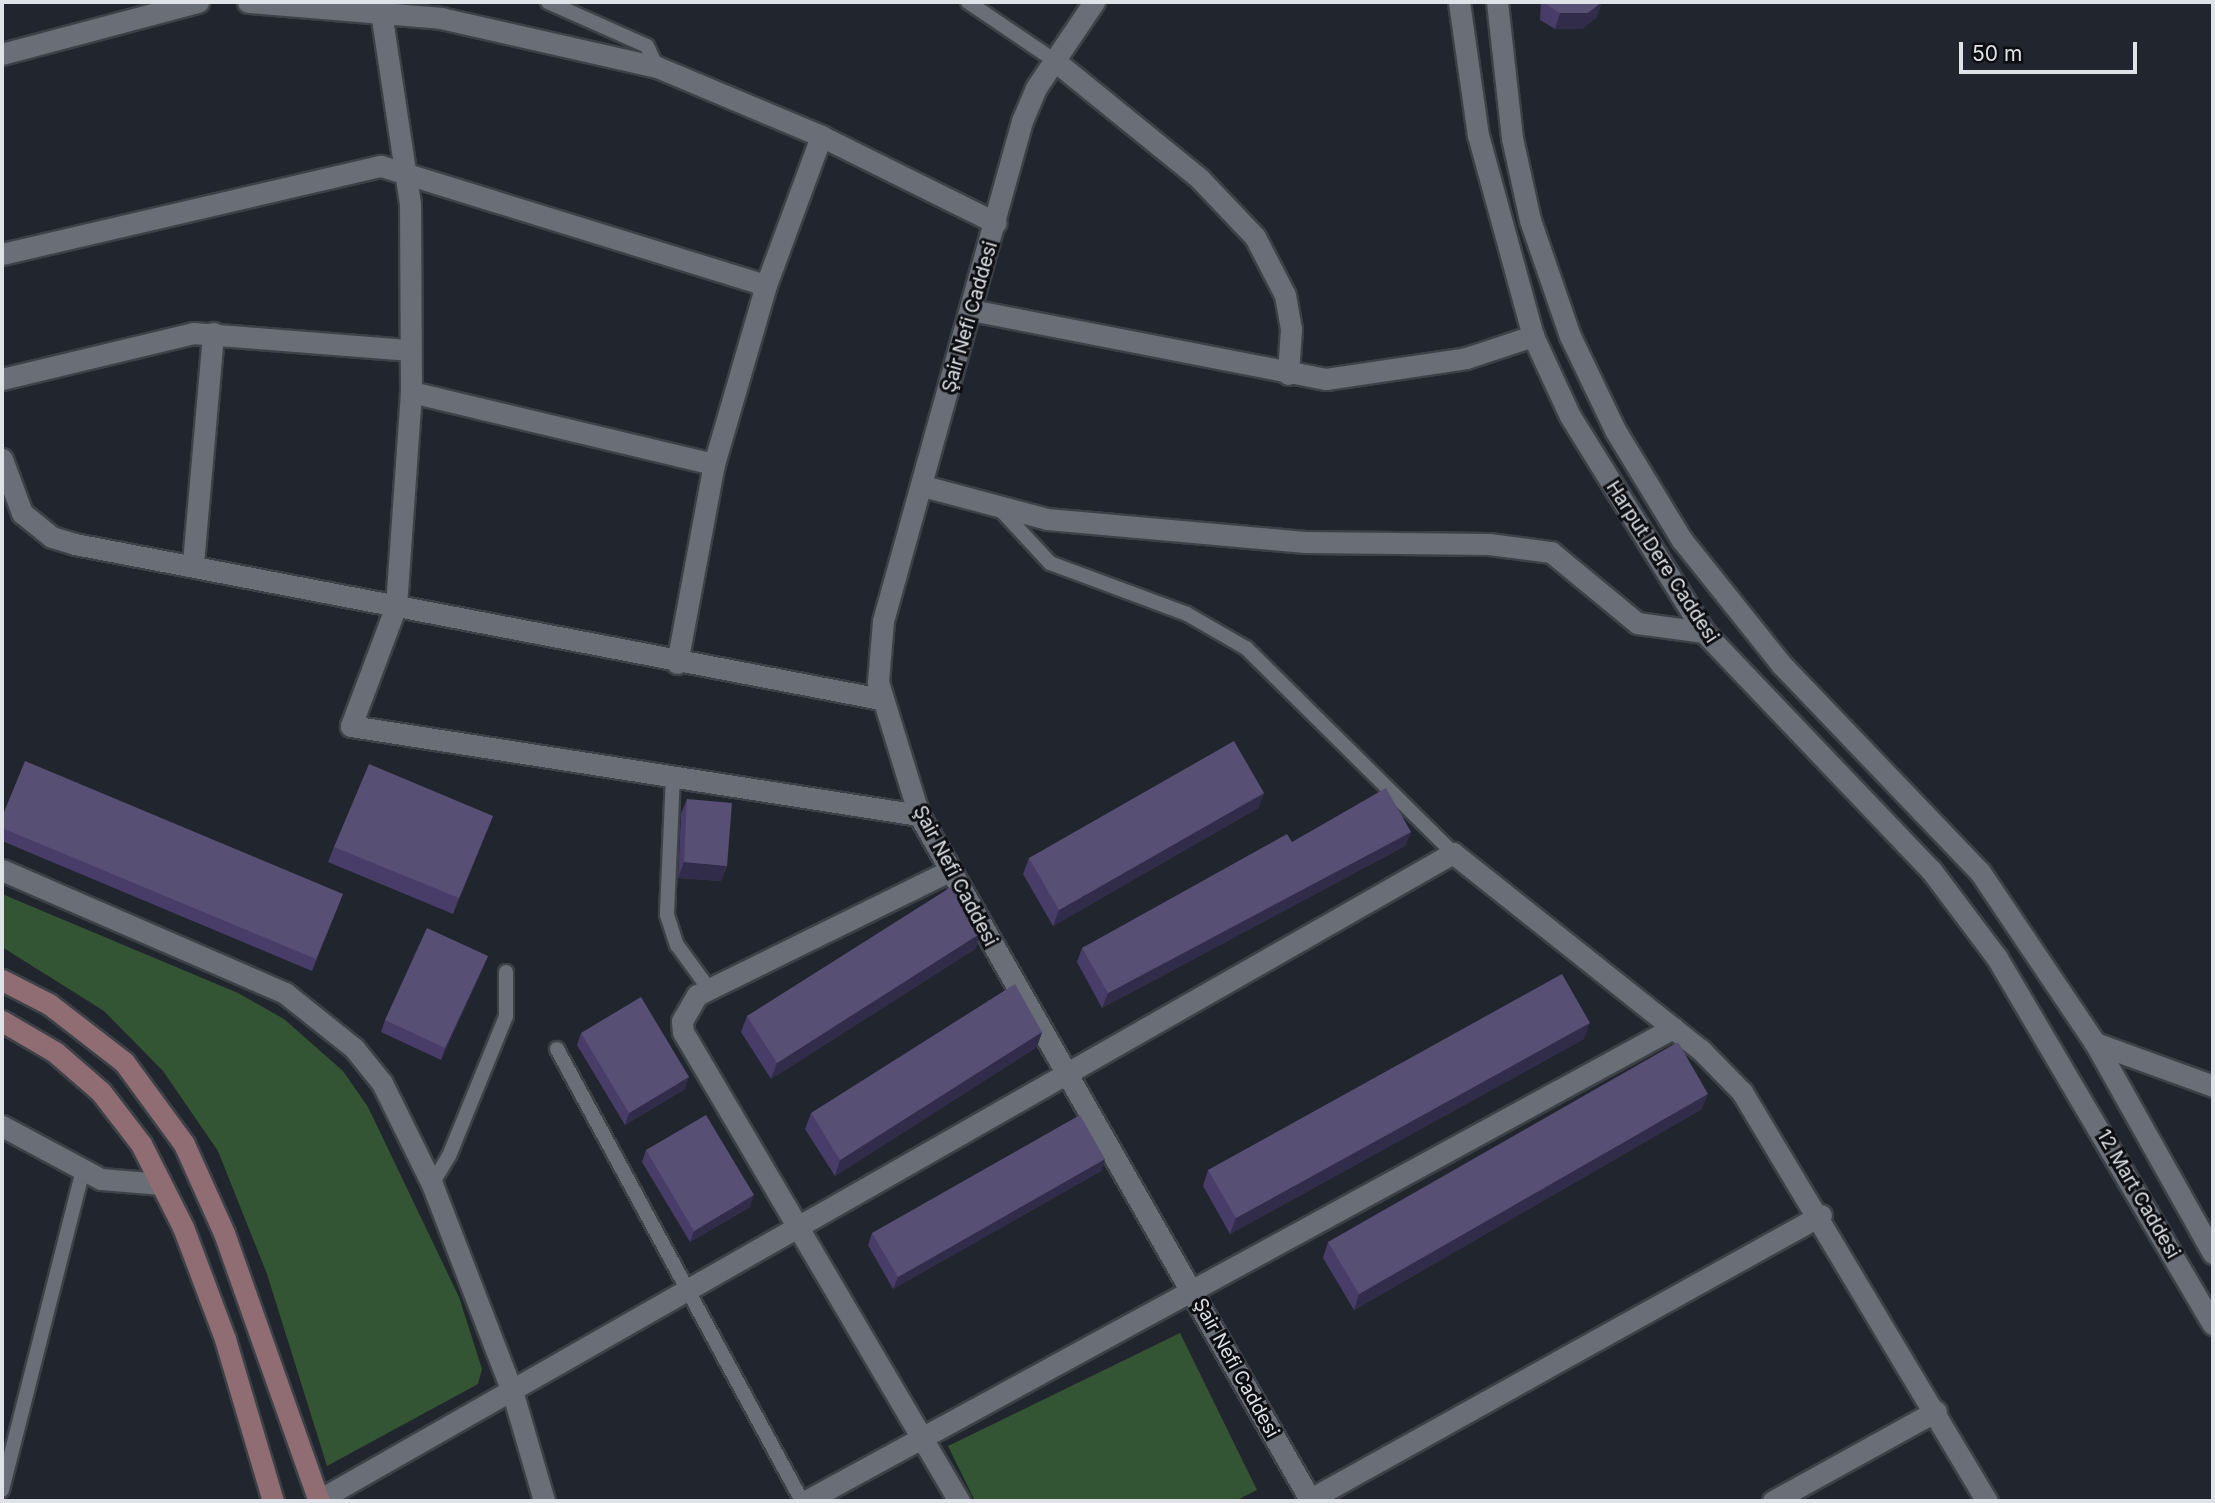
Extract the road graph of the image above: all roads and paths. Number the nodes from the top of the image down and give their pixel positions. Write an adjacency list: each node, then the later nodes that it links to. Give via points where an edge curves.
1 (198, 2): 9 (street)
2 (248, 2): 8 (street)
3 (548, 2): 11 (lane, via 647,46)
4 (968, 2): 10 (lane)
5 (1094, 2): 10 (street, Şair Nefi Caddesi)
6 (1460, 2): 19 (street, Harput Dere Caddesi, via 1478,135)
7 (1497, 2): 43 (street, Harput Dere Caddesi, via 1512,138 1530,220 1570,336 1615,430 1682,540 1781,664 1980,872)
8 (381, 12): 11 (street, via 510,30); 13 (street)
9 (2, 54)
10 (1055, 61): 14 (street, Şair Nefi Caddesi, via 1022,121); 21 (street, via 1200,179 1255,237 1285,295)
11 (657, 66): 12 (street)
12 (821, 136): 14 (street); 16 (street)
13 (407, 171): 15 (street, via 370,168); 16 (street); 20 (street)
14 (996, 223): 17 (street, Şair Nefi Caddesi)
15 (2, 254)
16 (766, 285): 25 (street)
17 (971, 310): 21 (street); 26 (street, Şair Nefi Caddesi)
18 (213, 333): 20 (street); 22 (street, via 178,334); 28 (street)
19 (1533, 336): 21 (street, via 1466,358 1359,379); 30 (street, Harput Dere Caddesi, via 1570,416)
20 (410, 350): 23 (street)
21 (1288, 374)
22 (2, 379)
23 (411, 392): 25 (street); 29 (street)
24 (2, 459): 28 (street, via 22,513 52,537)
25 (714, 464): 31 (street)
26 (923, 486): 27 (street); 32 (street, Şair Nefi Caddesi, via 878,639)
27 (1000, 509): 30 (street, via 1047,519 1305,542 1489,544 1551,552 1637,623); 35 (lane, via 1050,564 1186,614 1245,648)
28 (193, 564): 29 (street)
29 (396, 606): 31 (street); 33 (street, via 351,726)
30 (1703, 632): 45 (street, Harput Dere Caddesi, via 1931,870 1997,958)
31 (677, 663): 32 (street)
32 (881, 699): 34 (street, Şair Nefi Caddesi)
33 (673, 775): 34 (street); 40 (lane, via 667,915 677,945)
34 (919, 815): 37 (street, Şair Nefi Caddesi)
35 (1453, 853): 42 (street); 46 (street)
36 (2, 870): 51 (street, via 199,952 319,1017 382,1083)
37 (950, 871): 40 (street); 46 (street, Şair Nefi Caddesi)
38 (506, 972): 51 (lane, via 506,1016)
39 (2, 980): 63 (main road, via 49,1003 124,1062 184,1144 224,1233)
40 (709, 989): 53 (street, via 690,1002 683,1032)
41 (2, 1021): 50 (main road, via 55,1052 101,1092 141,1144)
42 (1673, 1028): 52 (street, via 1742,1092); 56 (street)
43 (2095, 1043): 47 (street); 54 (street, 12 Mart Caddesi)
44 (557, 1049): 55 (lane)
45 (2062, 1064): 57 (street, 12 Mart Caddesi)
46 (1067, 1078): 53 (street); 56 (street, Şair Nefi Caddesi)
47 (2213, 1086)
48 (2, 1126): 49 (street)
49 (83, 1169): 50 (street, via 116,1184); 61 (lane)
50 (161, 1184): 62 (main road, via 225,1339)
51 (432, 1184): 58 (street)
52 (1821, 1215): 59 (street); 67 (street)
53 (800, 1229): 55 (street); 60 (street)
54 (2213, 1253)
55 (693, 1290): 58 (street); 65 (lane)
56 (1193, 1290): 60 (street); 67 (street, Şair Nefi Caddesi)
57 (2213, 1324)
58 (513, 1394): 63 (street); 64 (street)
59 (1936, 1411): 68 (street); 69 (street)
60 (925, 1439): 65 (street); 66 (street)
61 (2, 1490)
62 (273, 1501)
63 (318, 1501)
64 (544, 1501)
65 (804, 1501)
66 (959, 1501)
67 (1310, 1501)
68 (1773, 1501)
69 (1987, 1501)

